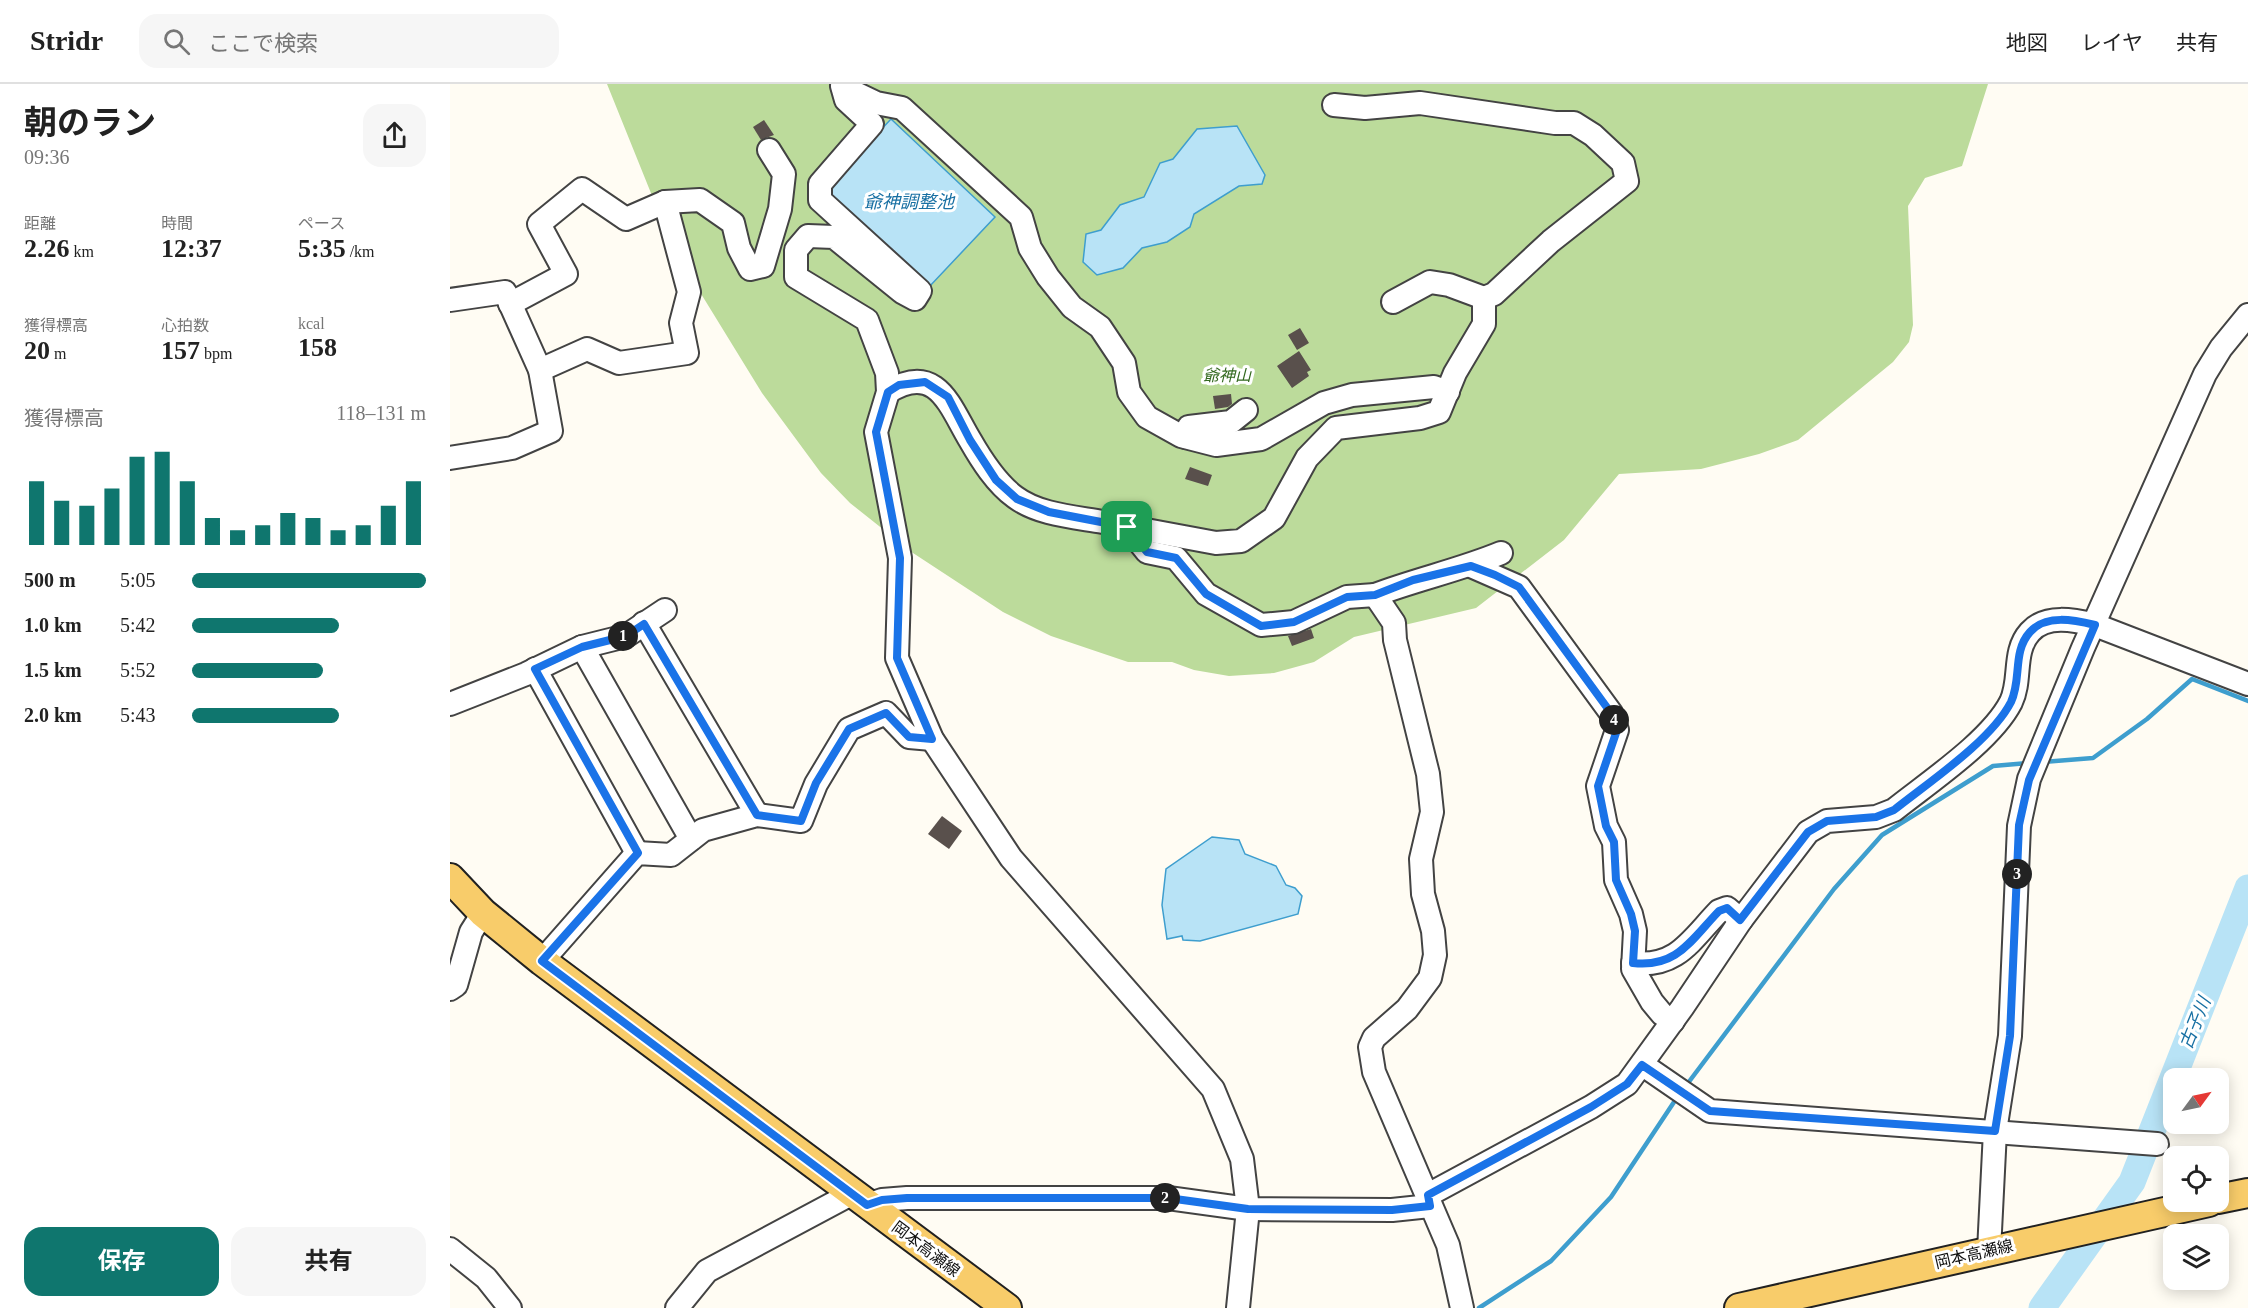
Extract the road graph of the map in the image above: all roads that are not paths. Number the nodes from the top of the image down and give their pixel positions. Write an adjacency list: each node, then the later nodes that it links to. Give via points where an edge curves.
1 (842, 85): 11 (street, via 846,100 873,124 820,184 820,200 920,291 915,299 902,292 834,237 808,236 796,250 796,277 867,320 887,373); 14 (street, via 876,103 902,108 1021,217 1030,248 1048,277 1072,308 1100,327 1124,363 1129,392 1147,417)
2 (1334, 105): 5 (street, via 1365,108 1420,103 1574,123 1623,164 1627,181 1551,241 1494,294)
3 (770, 150): 4 (street, via 784,174 780,208 763,266 750,269 739,248 733,223 700,200)
4 (665, 202): 8 (street, via 626,219 582,189 539,224 566,274); 10 (street, via 689,292 681,323 687,352 619,363 587,349)
5 (1484, 298): 7 (street, via 1430,282); 12 (street, via 1484,324)
6 (450, 300): 8 (street, via 506,292)
7 (1392, 302)
8 (510, 304): 10 (street)
9 (2248, 315): 22 (street, via 2205,374)
10 (540, 370): 15 (street, via 551,431 512,448)
11 (888, 392): 16 (street, via 899,385 925,382 948,397 996,480 1017,499 1049,512); 27 (street, via 876,432 900,558 897,658)
12 (1448, 392): 14 (street, via 1434,387 1352,395 1324,403 1261,439 1216,445); 16 (street, via 1434,415 1336,428 1307,458 1274,518 1241,541 1216,543)
13 (1246, 410): 14 (street, via 1231,422 1190,427)
14 (1186, 437)
15 (450, 458)
16 (1127, 527): 19 (street, via 1147,552 1176,558 1206,594 1261,626 1294,622 1347,597)
17 (1501, 553): 18 (street)
18 (1471, 566): 19 (street, via 1413,580); 35 (street, via 1519,587 1611,713 1617,730 1598,786 1606,826 1614,842 1616,880 1635,931)
19 (1375, 595): 44 (street, via 1394,623 1428,774 1432,812 1421,859 1423,894 1435,955 1430,978 1370,1047 1374,1072)
20 (665, 610): 21 (street)
21 (644, 624): 23 (street, via 626,636); 28 (street)
22 (2095, 625): 25 (street); 33 (street, via 2070,619 2046,622 2031,631 2019,651 2012,699 1988,732 1894,810 1876,817 1827,821 1808,832); 39 (street, via 2029,780 2019,825 2010,1036)
23 (582, 647): 24 (street); 29 (street)
24 (535, 669): 26 (street); 30 (street)
25 (2248, 684)
26 (450, 704)
27 (932, 739): 28 (street, via 909,737 886,713 849,729 816,783 801,821); 45 (street, via 1011,858 1213,1089 1242,1159)
28 (757, 815): 29 (street, via 703,830)
29 (692, 839): 30 (street, via 671,855)
30 (638, 853): 34 (street)
31 (450, 878): 32 (main road, 岡本高瀬線)
32 (483, 914): 34 (main road, 岡本高瀬線); 36 (street, via 471,932 456,985)
33 (1740, 920): 35 (street, via 1727,908 1719,911 1666,961); 37 (street)
34 (542, 961): 43 (main road, 岡本高瀬線)
35 (1633, 963): 37 (street, via 1652,1002)
36 (450, 989)
37 (1673, 1021): 38 (street)
38 (1642, 1065): 39 (street, via 1710,1111); 44 (street, via 1627,1084 1591,1107)
39 (1995, 1131): 40 (street); 48 (street)
40 (2157, 1144)
41 (2248, 1193): 42 (main road)
42 (2229, 1197)
43 (859, 1200): 45 (street, via 1168,1198); 50 (street, via 707,1271); 51 (main road, 岡本高瀬線)
44 (1429, 1200): 45 (street, via 1392,1210); 53 (street, via 1448,1245)
45 (1248, 1209): 52 (street)
46 (2164, 1212): 48 (main road, 岡本高瀬線)
47 (450, 1249): 49 (street, via 486,1278)
48 (1989, 1251): 54 (main road, 岡本高瀬線)
49 (510, 1308)
50 (678, 1308)
51 (1007, 1308)
52 (1238, 1308)
53 (1462, 1308)
54 (1739, 1308)

